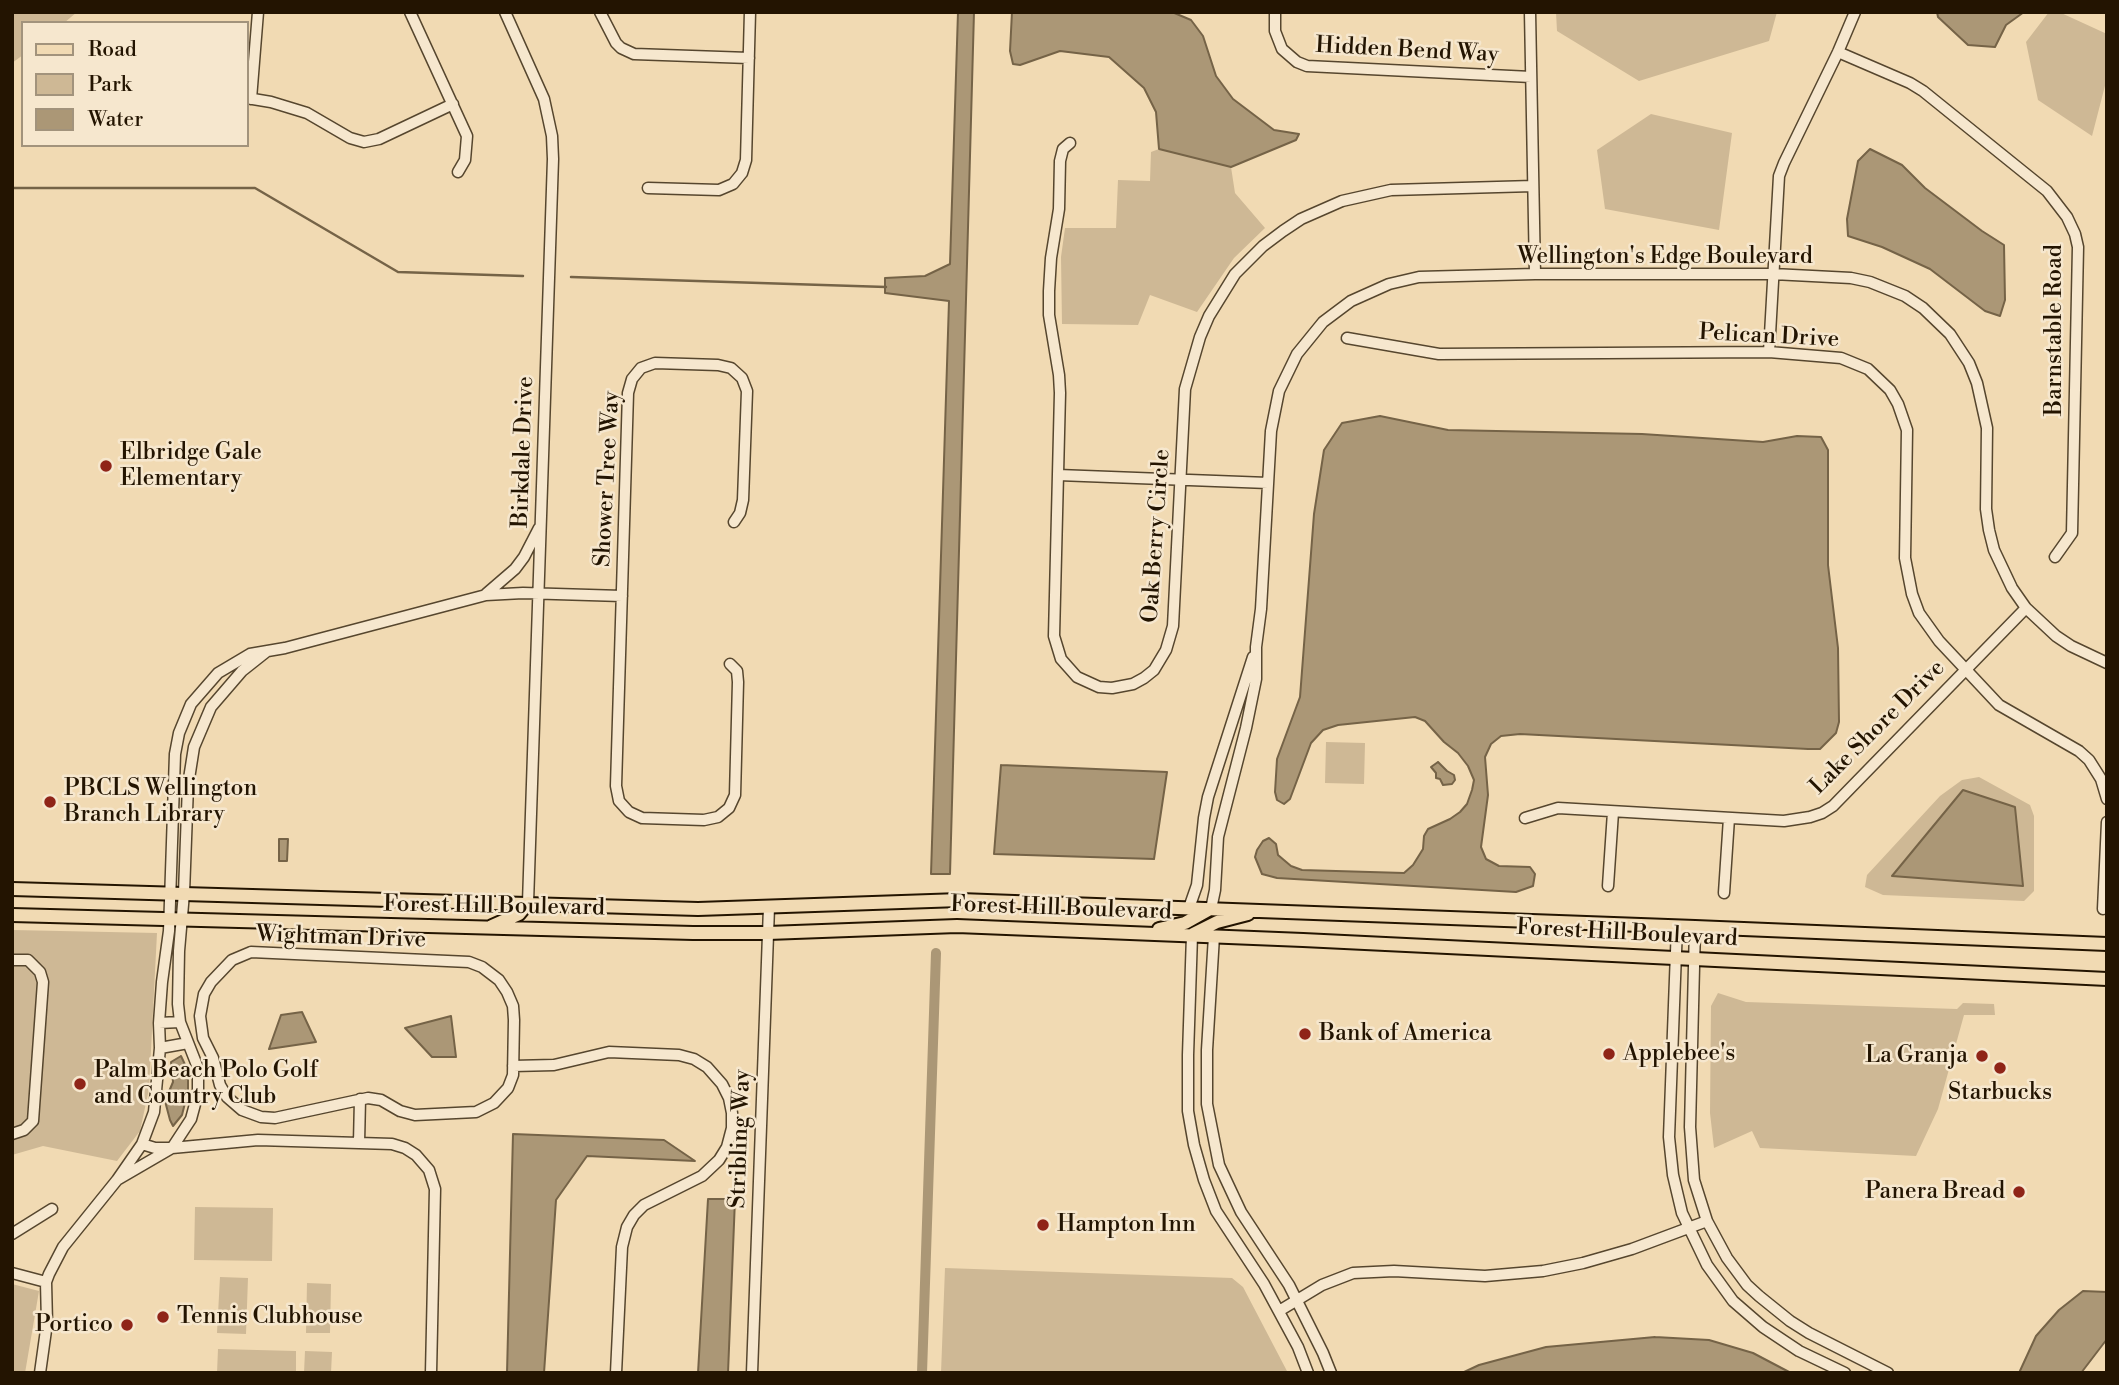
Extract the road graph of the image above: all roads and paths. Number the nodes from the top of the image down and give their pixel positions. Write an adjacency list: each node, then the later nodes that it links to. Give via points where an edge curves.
1 (258, 12): 12 (street)
2 (410, 12): 13 (street)
3 (505, 12): 26 (street, Birkdale Drive, via 539,84 552,136)
4 (600, 12): 10 (street, via 616,43 634,54)
5 (750, 12): 10 (street)
6 (1275, 12): 11 (street, Hidden Bend Way, via 1275,31 1282,48 1307,66)
7 (1530, 12): 11 (street)
8 (1855, 12): 9 (street)
9 (1838, 52): 19 (street, via 1779,176); 27 (street, Barnstable Road, via 1923,92 2048,191 2071,225 2078,247 2073,533)
10 (749, 58): 17 (street, via 746,160 738,179 719,190)
11 (1531, 77): 16 (street)
12 (249, 98): 13 (street, via 307,113 364,142)
13 (453, 104): 15 (street, via 467,136 465,160)
14 (1070, 143): 22 (street, Oak Berry Circle, via 1060,161 1049,291 1059,375)
15 (458, 172)
16 (1533, 186): 18 (street); 23 (street, Oak Berry Circle, via 1412,188 1367,194 1323,208 1263,246 1222,293 1200,337 1185,389)
17 (648, 188)
18 (1535, 274): 19 (street, Wellington's Edge Boulevard); 24 (street, Wellington's Edge Boulevard, via 1406,279 1370,291 1337,311 1309,337 1283,382 1272,421)
19 (1773, 274): 21 (street); 31 (street, Wellington's Edge Boulevard, via 1870,282 1923,307 1950,334 1969,363 1983,407 1986,509 1994,551)
20 (1347, 338): 21 (street, Pelican Drive, via 1439,354)
21 (1769, 352): 36 (street, Pelican Drive, via 1841,358 1868,369 1890,390 1907,430 1905,558 1912,594 1928,628)
22 (1058, 475): 23 (street); 23 (street, Oak Berry Circle, via 1057,648 1077,677 1112,688 1144,678 1166,649 1173,626)
23 (1180, 481): 24 (street)
24 (1268, 483): 32 (street, Wellington's Edge Boulevard)
25 (734, 522): 30 (street, Shower Tree Way, via 743,500 747,391 742,378 731,368 718,365 655,363 641,368 628,393)
26 (541, 524): 28 (street, Birkdale Drive); 29 (street, via 520,563)
27 (2055, 557)
28 (540, 593): 29 (street, Shower Tree Way); 30 (street, Shower Tree Way); 47 (street, Birkdale Drive)
29 (486, 594): 33 (street)
30 (622, 596): 35 (street, Shower Tree Way, via 616,786 629,812 642,818 704,820 729,808 735,795 738,682 737,671)
31 (2026, 608): 34 (street, Wellington's Edge Boulevard, via 2056,636); 36 (street, Lake Shore Drive)
32 (1256, 647): 49 (street, Wellington's Edge Boulevard, via 1208,797 1197,885); 50 (street, Wellington's Edge Boulevard, via 1256,679 1246,728 1217,837)
33 (266, 652): 44 (street, via 250,654 218,673 191,705 179,733 173,772); 45 (street, via 242,671 211,707 194,747)
34 (2107, 663)
35 (730, 664)
36 (1966, 668): 37 (street, Pelican Drive, via 1999,705 2088,760); 40 (street, Lake Shore Drive, via 1833,806 1796,820)
37 (2107, 799)
38 (1612, 812): 39 (street, Lake Shore Drive, via 1559,808); 40 (street, Lake Shore Drive); 42 (street)
39 (1525, 818)
40 (1728, 818): 46 (street)
41 (2107, 822): 51 (street)
42 (1608, 886)
43 (12, 890): 44 (main road, Forest Hill Boulevard)
44 (169, 893): 45 (main road, Forest Hill Boulevard); 53 (street)
45 (184, 893): 47 (main road, Forest Hill Boulevard); 53 (street)
46 (1724, 893)
47 (528, 903): 48 (main road, Forest Hill Boulevard); 57 (main road, via 519,914)
48 (769, 907): 49 (main road, Forest Hill Boulevard, via 960,900); 59 (street, Stribling Way)
49 (1189, 908): 50 (main road, Forest Hill Boulevard)
50 (1211, 909): 52 (main road, Forest Hill Boulevard); 58 (main road, via 1185,923)
51 (2103, 909)
52 (1258, 911): 55 (main road, Forest Hill Boulevard); 60 (main road)
53 (175, 914): 54 (main road, Forest Hill Boulevard); 57 (main road, Forest Hill Boulevard); 67 (street); 68 (street)
54 (12, 915)
55 (1677, 926): 56 (main road, Forest Hill Boulevard); 63 (street)
56 (1695, 926): 62 (main road, Forest Hill Boulevard); 64 (street)
57 (489, 928): 59 (main road, Forest Hill Boulevard)
58 (1135, 932): 59 (main road, Forest Hill Boulevard, via 899,926); 60 (main road, Forest Hill Boulevard)
59 (768, 933): 91 (street, Stribling Way)
60 (1192, 934): 61 (main road, Forest Hill Boulevard); 82 (street, via 1188,1111 1204,1180)
61 (1214, 936): 63 (main road, Forest Hill Boulevard); 79 (street, via 1207,1104 1219,1165)
62 (2107, 944)
63 (1676, 957): 64 (main road, Forest Hill Boulevard); 81 (street, via 1669,1137 1677,1194)
64 (1694, 958): 66 (main road, Forest Hill Boulevard); 80 (street, via 1691,1160)
65 (12, 960): 73 (street, via 28,960 43,982 33,1121)
66 (2107, 979)
67 (180, 1021): 68 (street); 69 (street)
68 (159, 1023): 70 (street)
69 (188, 1043): 70 (street); 76 (street, via 198,1068 198,1093 191,1119)
70 (160, 1048): 75 (street, via 154,1112)
71 (513, 1066): 72 (street, Wightman Drive, via 511,1082 499,1099 475,1112 415,1115 382,1100); 72 (street, Wightman Drive, via 514,1013 508,992 489,971 469,962 251,952 227,964 207,988 200,1016 203,1038 227,1097 248,1113 268,1118); 90 (street, via 554,1065 609,1052 672,1054 707,1067 729,1098 732,1128 719,1160 702,1176 644,1205 626,1227)
72 (360, 1099): 74 (street)
73 (12, 1134)
74 (359, 1143): 76 (street, via 258,1140); 89 (street, via 392,1144 411,1151 425,1164 434,1183)
75 (142, 1144): 76 (street); 77 (street)
76 (172, 1148): 77 (street)
77 (117, 1180): 85 (street, via 63,1247)
78 (52, 1209): 83 (street)
79 (1246, 1221): 82 (street); 86 (street)
80 (1707, 1221): 81 (street); 95 (street, via 1747,1285 1776,1311)
81 (1688, 1228): 86 (street, via 1632,1249 1543,1271 1485,1276 1353,1273); 94 (street, via 1720,1285 1748,1314 1799,1351)
82 (1230, 1231): 87 (street)
83 (12, 1234)
84 (12, 1273): 85 (street)
85 (46, 1282): 88 (street, via 47,1324)
86 (1297, 1300): 87 (street); 93 (street)
87 (1279, 1311): 92 (street)
88 (40, 1373)
89 (431, 1373)
90 (616, 1373)
91 (752, 1373)
92 (1308, 1373)
93 (1331, 1373)
94 (1845, 1373)
95 (1888, 1373)

